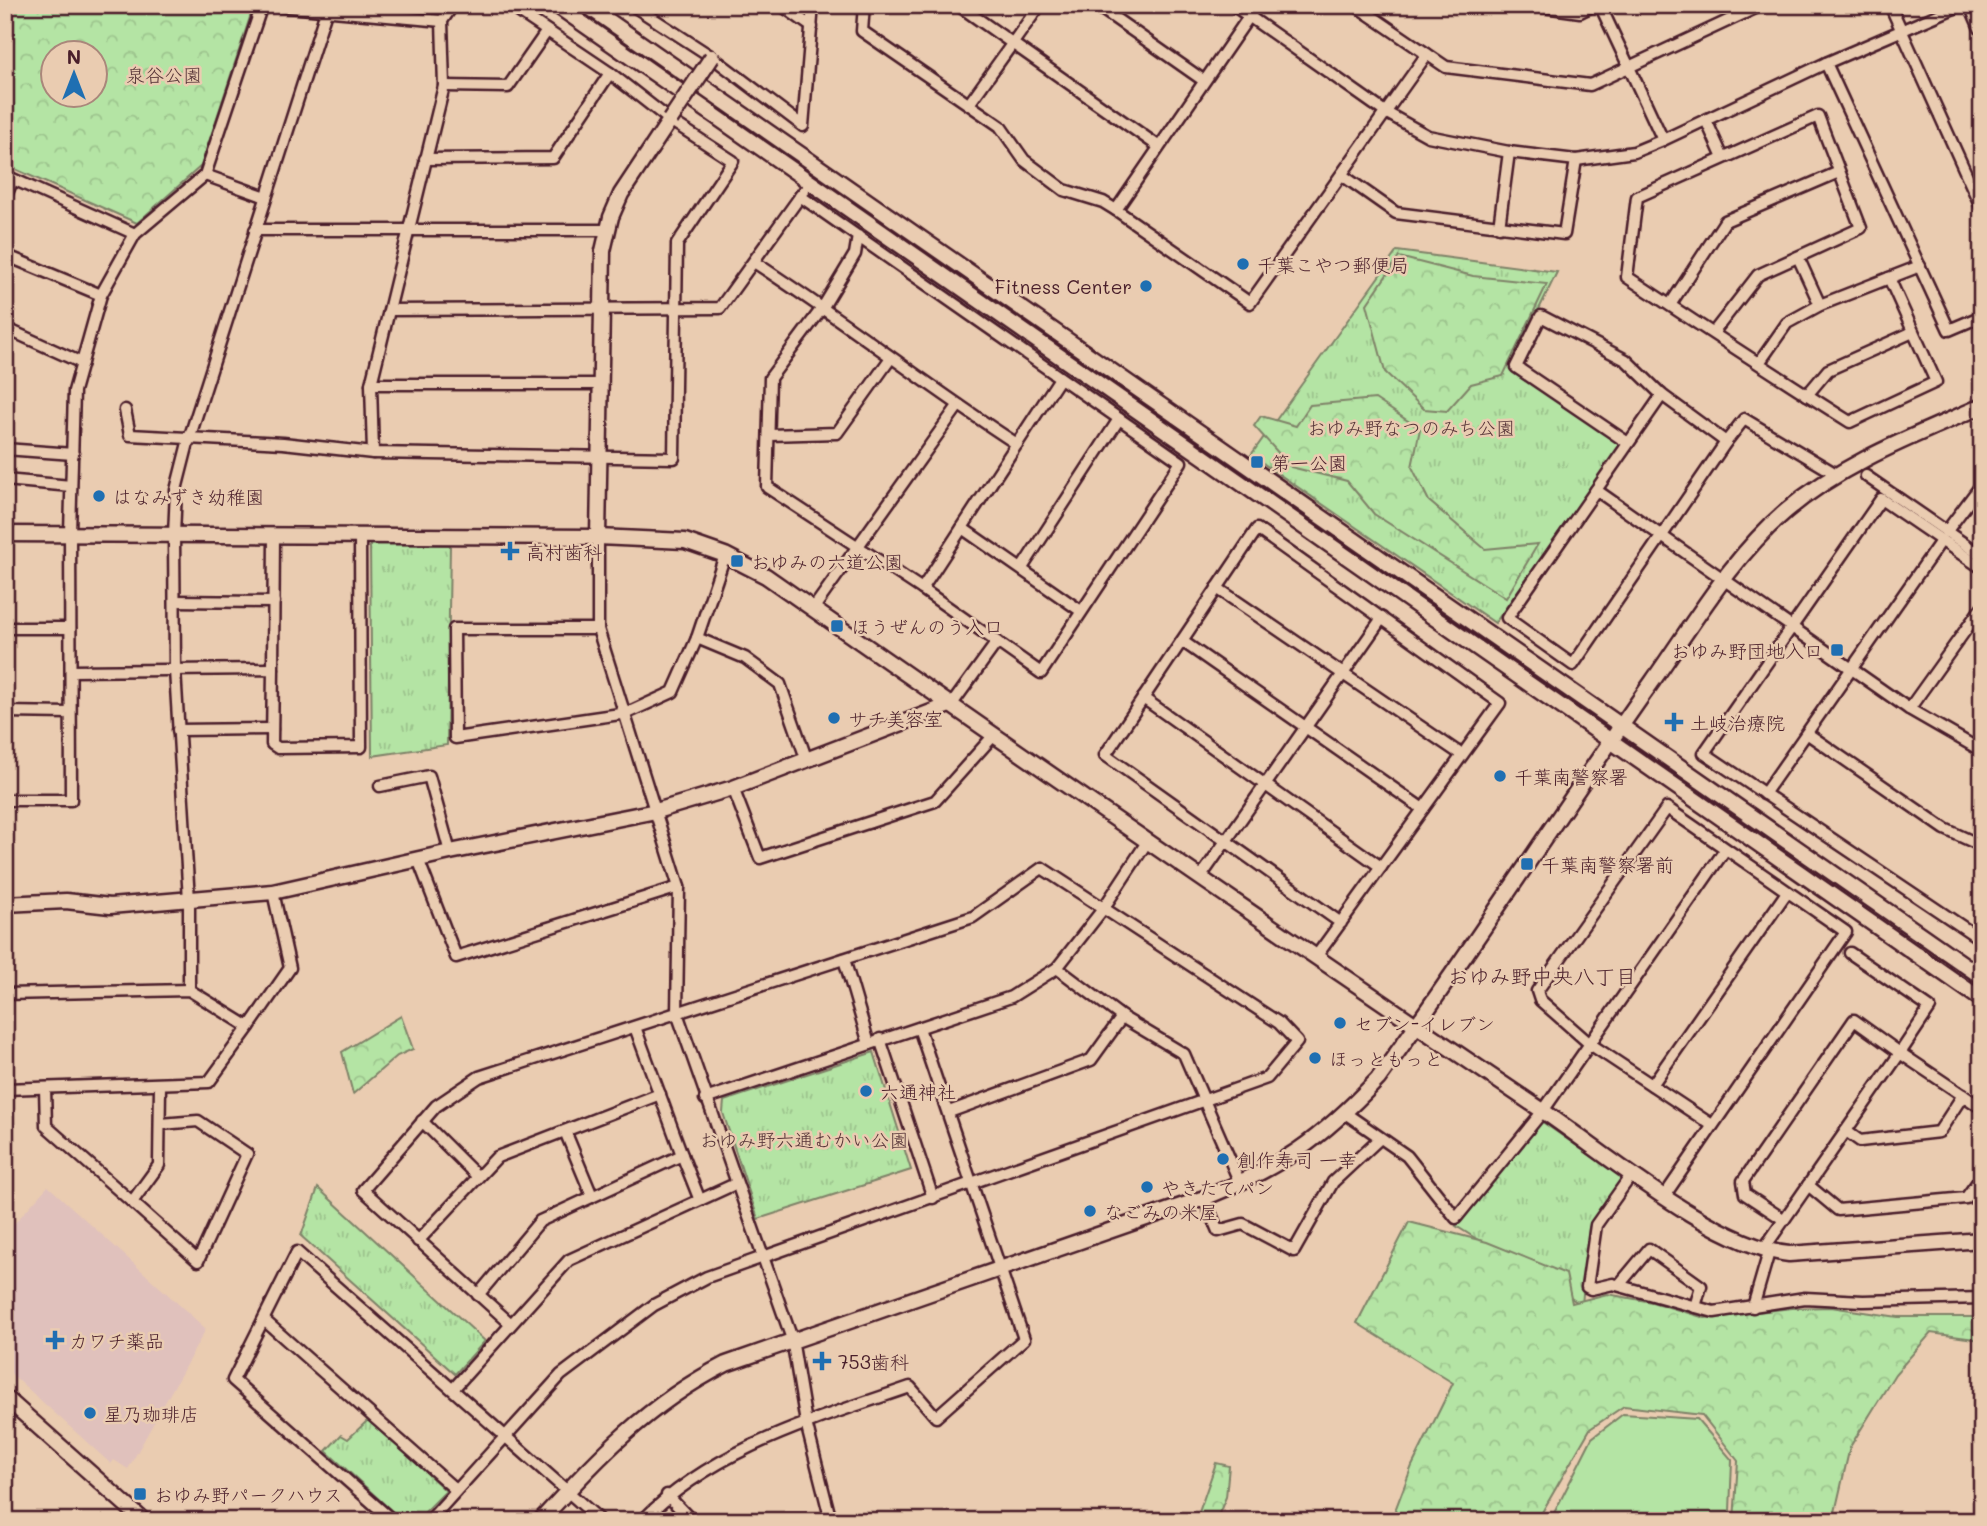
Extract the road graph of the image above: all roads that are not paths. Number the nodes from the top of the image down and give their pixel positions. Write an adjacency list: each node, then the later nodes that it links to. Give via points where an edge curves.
1 (262, 5): 50 (street)
2 (267, 5): 24 (street)
3 (453, 5): 26 (street)
4 (509, 5): 29 (street)
5 (556, 5): 52 (street)
6 (586, 5): 151 (street)
7 (632, 5): 33 (street)
8 (781, 5): 27 (street)
9 (813, 5): 27 (street)
10 (864, 5): 39 (street, via 862,30)
11 (958, 5): 31 (street)
12 (1040, 5): 31 (street)
13 (1096, 5): 37 (street)
14 (1233, 5): 25 (street)
15 (1257, 5): 25 (street)
16 (1354, 5): 32 (street)
17 (1530, 5): 18 (street, via 1580,12)
18 (1594, 5)
19 (1600, 5): 35 (street)
20 (1762, 5): 35 (street)
21 (1890, 5): 30 (street)
22 (1961, 5): 30 (street)
23 (1972, 5): 28 (street)
24 (327, 8): 26 (street); 54 (street)
25 (1249, 17): 37 (street); 40 (street)
26 (442, 21): 38 (street)
27 (812, 27): 33 (street, via 803,126)
28 (1982, 27)
29 (547, 30): 36 (street); 38 (street, via 508,87)
30 (1903, 32): 34 (street); 56 (street)
31 (1012, 43): 39 (street); 44 (street)
32 (1427, 54): 35 (street, via 1446,67 1590,85); 40 (street)
33 (712, 57): 41 (street, bridge)
34 (1826, 63): 42 (street); 67 (street)
35 (1627, 68): 43 (street)
36 (610, 72): 41 (street); 47 (street, via 553,158)
37 (1203, 80): 44 (street)
38 (444, 86): 47 (street)
39 (969, 104): 57 (street, via 1000,126 1024,160 1064,190)
40 (1385, 112): 45 (street, via 1428,136); 51 (street)
41 (670, 120): 60 (street, via 621,194); 75 (street, via 733,162 677,244)
42 (1706, 120): 43 (street); 46 (street)
43 (1663, 140): 48 (street, via 1634,152)
44 (1158, 146): 57 (street)
45 (1509, 152): 48 (street); 58 (street)
46 (1723, 158): 49 (street, via 1818,116); 70 (street, via 1637,197 1628,277)
47 (425, 159): 61 (street)
48 (1577, 160): 58 (street, via 1564,234)
49 (1839, 172): 65 (street, via 1861,228); 70 (street, via 1725,221)
50 (205, 175): 54 (street); 62 (street)
51 (1342, 175): 57 (street, via 1250,303); 58 (street, via 1396,213)
52 (810, 182): 53 (street); 156 (street)
53 (800, 196): 63 (street); 66 (street)
54 (266, 197): 59 (street)
55 (5, 198): 62 (street, via 13,179)
56 (1982, 209)
57 (1116, 210)
58 (1499, 227)
59 (255, 230): 61 (street); 93 (street)
60 (609, 230): 61 (street); 74 (street, via 603,251)
61 (408, 232): 73 (street)
62 (135, 234): 69 (street)
63 (858, 236): 72 (street, via 855,254); 83 (street)
64 (5, 254): 69 (street)
65 (1798, 257): 71 (street); 79 (street, via 1758,275)
66 (754, 262): 72 (street); 75 (street, via 720,308)
67 (1920, 266): 68 (street); 76 (street, via 1949,330)
68 (1889, 278): 71 (street); 78 (street)
69 (101, 295): 81 (street)
70 (1670, 305): 79 (street)
71 (1820, 305): 82 (street, via 1787,323)
72 (823, 307): 80 (street); 92 (street, via 771,378)
73 (390, 310): 74 (street); 84 (street)
74 (600, 310): 75 (street); 85 (street)
75 (674, 311): 100 (street, via 674,458)
76 (1982, 316)
77 (5, 328): 81 (street)
78 (1913, 332): 87 (street, via 1828,370); 87 (street, via 1936,382 1850,422)
79 (1713, 334): 82 (street)
80 (890, 359): 88 (street); 92 (street, via 837,433)
81 (82, 363): 99 (street, via 74,391)
82 (1759, 363): 87 (street)
83 (1060, 378): 91 (street); 96 (street)
84 (371, 384): 85 (street); 98 (street)
85 (599, 384): 100 (street)
86 (1662, 395): 94 (street); 95 (street); 95 (street, via 1626,360 1541,316 1516,367)
87 (1807, 395)
88 (958, 406): 96 (street); 118 (street)
89 (1982, 407): 101 (street)
90 (125, 410): 93 (street, via 130,435)
91 (1119, 419): 121 (street); 130 (street, via 1181,462)
92 (769, 435): 118 (street, via 767,487)
93 (189, 439): 98 (street); 113 (street, via 176,490)
94 (1726, 442): 101 (street, via 1744,419); 112 (street)
95 (1628, 443): 106 (street)
96 (1017, 444): 109 (street)
97 (5, 449): 99 (street)
98 (373, 453): 100 (street)
99 (74, 454): 105 (street)
100 (601, 458): 117 (street)
101 (1836, 474): 123 (street, via 1785,512)
102 (1866, 476): 116 (street)
103 (5, 480): 105 (street)
104 (1982, 484): 107 (street)
105 (71, 486): 110 (street)
106 (1596, 490): 112 (street); 112 (street, via 1507,618 1573,665)
107 (1972, 498): 108 (street); 116 (street)
108 (1982, 504)
109 (962, 528): 121 (street); 125 (street)
110 (70, 533): 111 (street); 113 (street); 133 (street)
111 (5, 534)
112 (1662, 534): 123 (street)
113 (174, 535): 114 (street); 126 (street)
114 (274, 535): 115 (street); 127 (street)
115 (360, 535): 117 (street); 152 (street, via 360,747 278,748 272,744)
116 (1944, 536): 120 (street); 122 (street); 134 (street, via 1881,499); 140 (street)
117 (598, 537): 119 (street, via 685,541); 135 (street)
118 (857, 547): 125 (street); 129 (street)
119 (725, 555): 129 (street, via 766,576); 136 (street)
120 (1982, 556)
121 (1022, 568): 130 (street)
122 (1982, 568)
123 (1726, 579): 134 (street); 151 (street)
124 (1217, 588): 131 (street, via 1257,529); 137 (street); 143 (street)
125 (922, 589): 138 (street)
126 (175, 601): 127 (street); 141 (street)
127 (274, 602): 139 (street)
128 (1982, 607): 146 (street)
129 (813, 609): 145 (street)
130 (1081, 611): 138 (street, via 1041,673)
131 (1382, 618): 143 (street); 158 (street, via 1500,703)
132 (5, 628): 133 (street)
133 (71, 628): 142 (street)
134 (1793, 628): 140 (street); 163 (street, via 1704,753)
135 (598, 629): 149 (street); 149 (street, via 454,629 455,738)
136 (697, 638): 149 (street, via 673,692); 159 (street, via 745,658 780,684)
137 (1182, 640): 144 (street); 150 (street)
138 (997, 642): 145 (street)
139 (273, 669): 141 (street); 152 (street)
140 (1852, 669): 146 (street); 155 (street)
141 (175, 670): 142 (street); 153 (street)
142 (71, 671): 148 (street)
143 (1343, 674): 150 (street); 158 (street)
144 (1143, 698): 160 (street); 167 (street, via 1105,755)
145 (952, 704): 154 (street); 159 (street)
146 (1909, 709): 157 (street)
147 (5, 712): 148 (street)
148 (70, 713): 164 (street, via 71,800)
149 (627, 713): 166 (street)
150 (1306, 727): 160 (street); 165 (street)
151 (1620, 727): 156 (street); 187 (street)
152 (272, 729): 153 (street)
153 (178, 730): 178 (street)
154 (995, 734): 162 (street, via 935,801 760,858); 168 (street)
155 (1808, 734): 163 (street); 169 (street, via 1945,829)
156 (1610, 741): 190 (street); 195 (street)
157 (1982, 751)
158 (1462, 755): 165 (street)
159 (806, 758): 162 (street)
160 (1265, 785): 167 (street); 173 (street)
161 (380, 786): 171 (street, via 429,776)
162 (733, 788): 166 (street)
163 (1764, 794): 182 (street)
164 (5, 800)
165 (1423, 809): 173 (street)
166 (656, 811): 171 (street); 175 (street)
167 (1226, 841): 174 (street); 181 (street)
168 (1147, 842): 174 (street); 180 (street)
169 (1982, 846)
170 (1725, 850): 176 (street); 199 (street); 199 (street, via 1667,808 1537,991 1540,1000)
171 (450, 852): 172 (street)
172 (418, 859): 175 (street, via 456,957); 177 (street)
173 (1381, 867): 181 (street)
174 (1200, 878): 184 (street)
175 (679, 887): 191 (street)
176 (1787, 891): 202 (street); 215 (street, via 1846,932)
177 (273, 892): 178 (street); 193 (street, via 289,968)
178 (189, 900): 179 (street, via 110,906 66,901); 188 (street)
179 (5, 904)
180 (1103, 909): 185 (street, via 1042,868 973,918); 186 (street); 208 (street, via 1279,1023 1297,1042 1267,1078)
181 (1340, 923): 184 (street)
182 (1982, 940)
183 (1850, 953): 200 (street, via 1930,1008)
184 (1315, 958): 195 (street)
185 (844, 959): 191 (street); 198 (street)
186 (1057, 968): 192 (street); 196 (street, via 1012,997)
187 (1982, 977)
188 (190, 990): 189 (street); 193 (street)
189 (5, 994)
190 (1982, 1000)
191 (677, 1013): 194 (street); 207 (street)
192 (1122, 1017): 208 (street, via 1184,1054); 211 (street, via 1091,1060)
193 (249, 1027): 201 (street, via 209,1082)
194 (635, 1027): 205 (street); 213 (street, via 479,1077)
195 (1416, 1027): 210 (street); 212 (street, via 1378,1079)
196 (919, 1028): 197 (street); 211 (street)
197 (880, 1039): 198 (street); 230 (street)
198 (869, 1044): 207 (street)
199 (1590, 1044): 202 (street); 210 (street)
200 (1900, 1053): 206 (street); 216 (street); 233 (street, via 1854,1020 1743,1181 1745,1195)
201 (160, 1085): 203 (street); 214 (street)
202 (1652, 1085): 215 (street)
203 (45, 1088): 204 (street); 232 (street, via 46,1126)
204 (5, 1089)
205 (660, 1094): 217 (street); 219 (street)
206 (1964, 1095): 209 (street); 216 (street, via 1939,1132 1860,1141)
207 (705, 1099): 224 (street)
208 (1204, 1099): 223 (street); 225 (street)
209 (1982, 1108)
210 (1543, 1111): 218 (street, via 1455,1218 1406,1156); 220 (street)
211 (949, 1112): 225 (street)
212 (1345, 1113): 218 (street); 223 (street, via 1303,1149)
213 (422, 1121): 221 (street); 235 (street, via 363,1190)
214 (161, 1124): 232 (street, via 159,1165); 232 (street, via 198,1121 247,1154 198,1261)
215 (1712, 1125): 227 (street)
216 (1846, 1130): 226 (street)
217 (565, 1131): 221 (street, via 497,1157); 228 (street)
218 (1379, 1139): 231 (street, via 1333,1182 1294,1251 1243,1224 1218,1231)
219 (682, 1156): 228 (street); 229 (street)
220 (1632, 1174): 227 (street); 239 (street, via 1596,1225 1587,1287)
221 (476, 1175): 235 (street)
222 (1982, 1175): 226 (street, via 1966,1198 1838,1210)
223 (1240, 1183): 231 (street)
224 (735, 1184): 229 (street); 237 (street)
225 (972, 1184): 230 (street); 238 (street)
226 (1808, 1185): 233 (street)
227 (1665, 1195): 236 (street, via 1718,1229)
228 (592, 1196): 240 (street, via 540,1221)
229 (699, 1198): 245 (street, via 569,1260)
230 (933, 1198): 237 (street)
231 (1204, 1198): 238 (street)
232 (132, 1202)
233 (1783, 1219): 236 (street)
234 (1982, 1240): 236 (street, via 1825,1252)
235 (418, 1241): 240 (street)
236 (1766, 1251): 243 (street)
237 (762, 1259): 246 (street); 250 (street, via 707,1277 654,1305 561,1375)
238 (1000, 1269): 246 (street); 249 (street, via 1024,1339 936,1417 910,1387)
239 (1619, 1285): 242 (street); 242 (street, via 1648,1249 1701,1286)
240 (478, 1295): 245 (street)
241 (1982, 1297): 243 (street, via 1805,1298)
242 (1695, 1307): 243 (street, via 1714,1312)
243 (1753, 1307)
244 (264, 1320): 247 (street, via 297,1252); 251 (street); 256 (street, via 233,1380)
245 (511, 1324): 247 (street)
246 (792, 1339): 249 (street); 252 (street, via 726,1364 667,1398 605,1450)
247 (454, 1388): 250 (street)
248 (5, 1396): 255 (street)
249 (806, 1423): 253 (street, via 761,1438); 254 (street)
250 (507, 1436): 251 (street); 252 (street)
251 (456, 1490): 257 (street)
252 (567, 1491): 258 (street); 259 (street)
253 (667, 1495): 260 (street); 261 (street)
254 (828, 1520)
255 (144, 1521)
256 (393, 1521)
257 (429, 1521)
258 (540, 1521)
259 (601, 1521)
260 (642, 1521)
261 (692, 1521)

